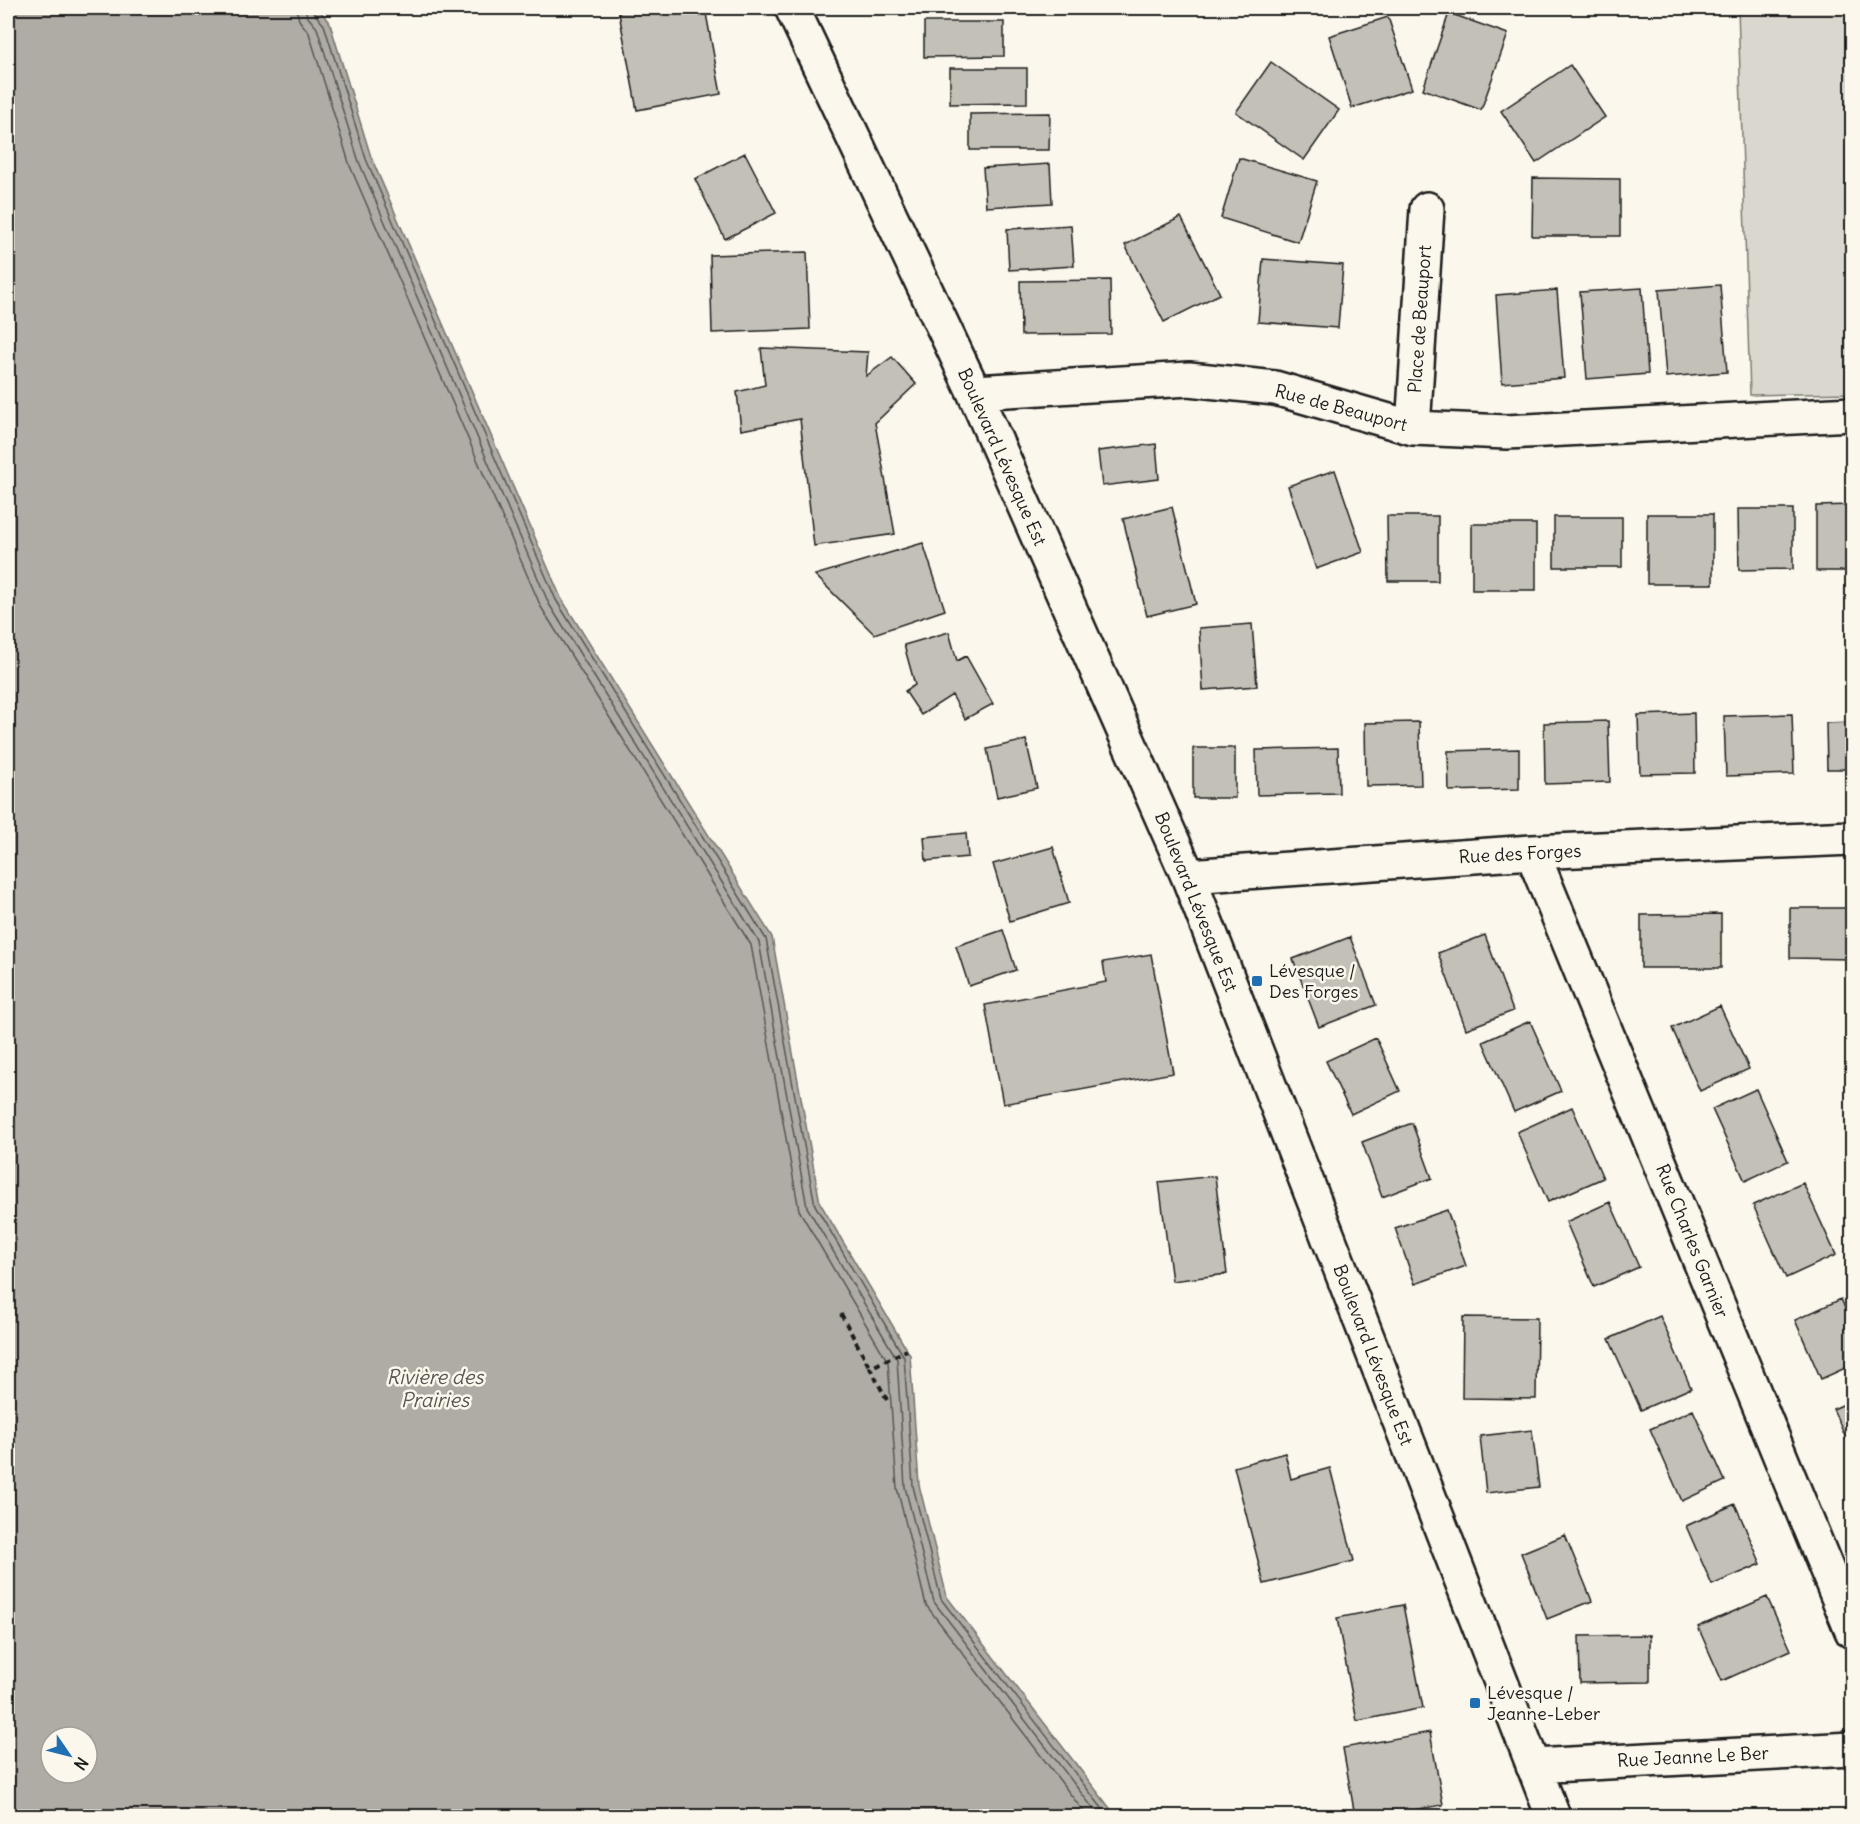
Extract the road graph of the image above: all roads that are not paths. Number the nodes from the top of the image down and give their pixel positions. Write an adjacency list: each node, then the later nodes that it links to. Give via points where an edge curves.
1 (792, 8): 3 (street, Boulevard Lévesque Est)
2 (1427, 209): 5 (street, Place de Beauport)
3 (974, 393): 5 (street, Rue de Beauport, via 1189,379 1275,388); 8 (street, Boulevard Lévesque Est)
4 (1852, 414): 5 (street, Rue de Beauport, via 1507,432)
5 (1413, 428)
6 (1852, 838): 7 (street, Rue des Forges)
7 (1532, 852): 8 (street, Rue des Forges); 9 (street, Rue Charles Garnier)
8 (1188, 876): 11 (street, Boulevard Lévesque Est)
9 (1852, 1631)
10 (1852, 1749): 11 (street, Rue Jeanne Le Ber)
11 (1533, 1766): 12 (street, Boulevard Lévesque Est)
12 (1553, 1816)

